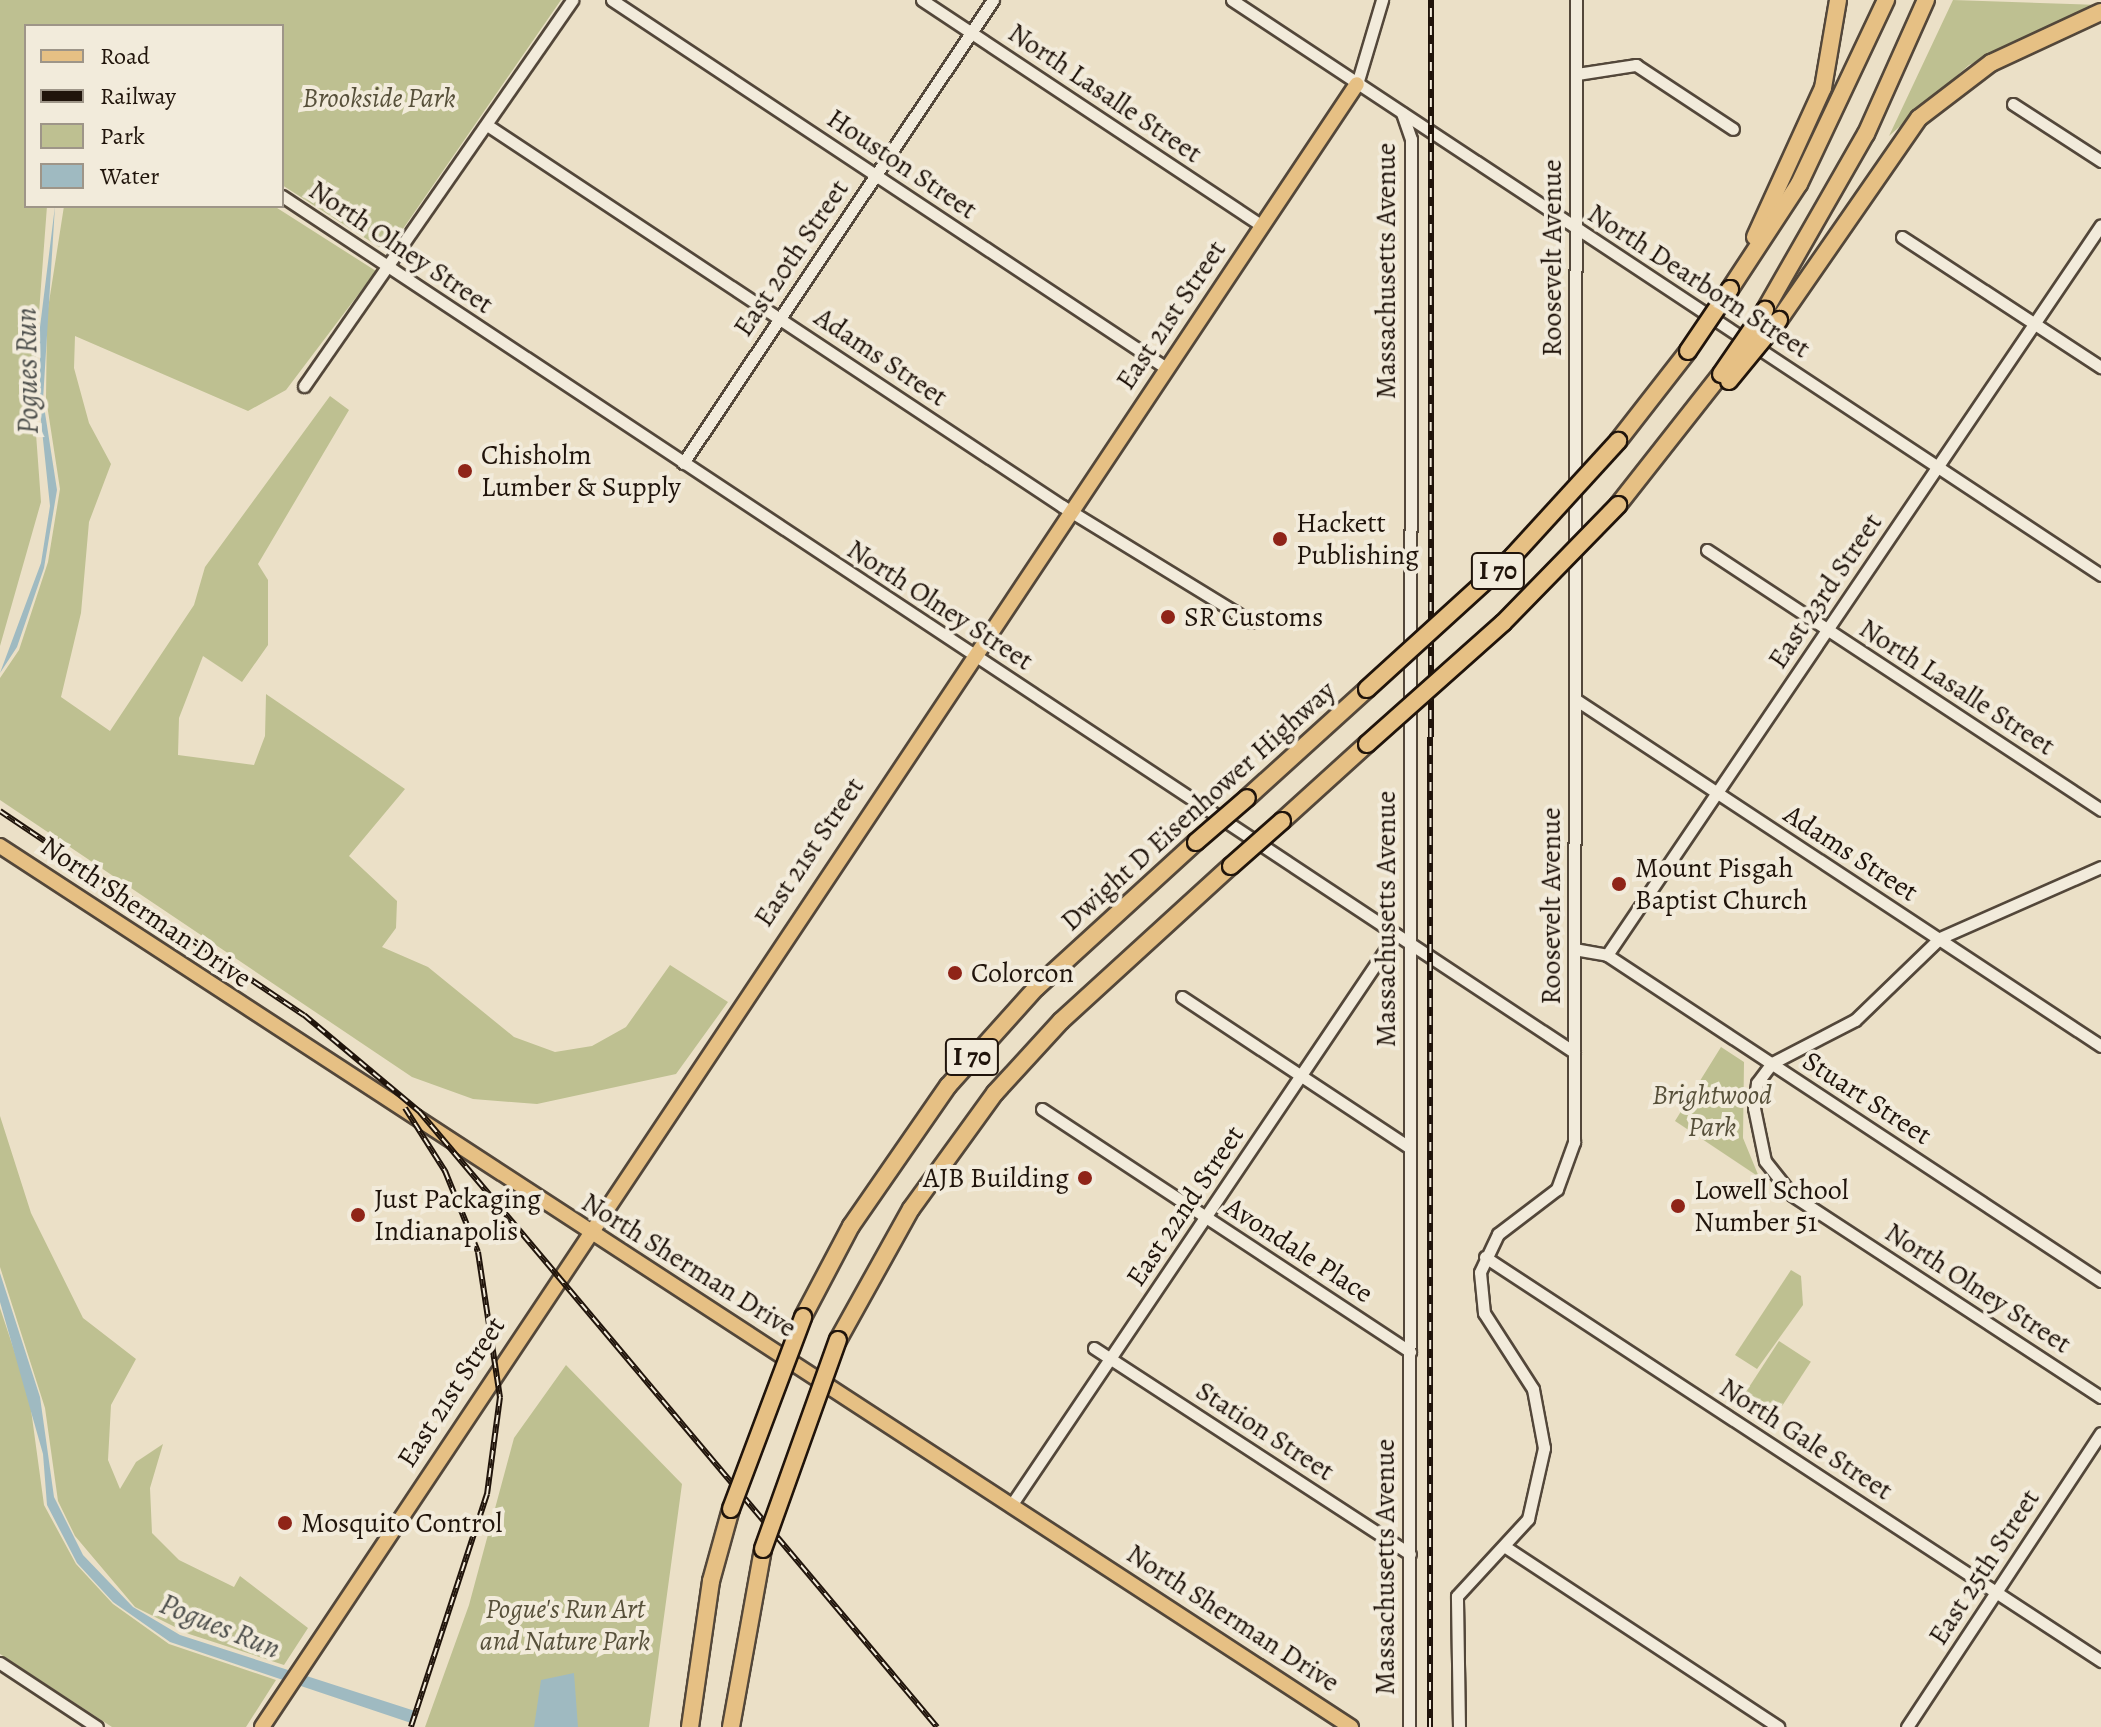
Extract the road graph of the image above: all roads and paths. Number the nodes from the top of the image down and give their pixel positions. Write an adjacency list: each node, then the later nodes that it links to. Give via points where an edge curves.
1 (572, 0): 17 (street)
2 (612, 0): 20 (street, Houston Street)
3 (922, 0): 12 (street, North Lasalle Street)
4 (993, 0): 12 (street, East 20th Street)
5 (1232, 0): 14 (street, North Dearborn Street)
6 (1382, 0): 14 (street, East 21st Street)
7 (1576, 0): 13 (street, Roosevelt Avenue)
8 (1838, 0): 27 (highway, via 1823,88)
9 (1886, 0): 27 (highway, Dwight D Eisenhower Highway / I 70, via 1799,184)
10 (1926, 0): 28 (highway, I 70, via 1854,158)
11 (2101, 12): 28 (highway, via 2006,55 1931,106)
12 (971, 33): 20 (street, East 20th Street); 23 (street, North Lasalle Street)
13 (1577, 74): 18 (street, via 1636,65); 24 (street, Roosevelt Avenue)
14 (1357, 84): 16 (street, North Dearborn Street); 23 (main road, East 21st Street)
15 (2013, 104): 19 (street)
16 (1402, 113): 24 (street, North Dearborn Street); 49 (street, Massachusetts Avenue, via 1411,139)
17 (487, 125): 26 (street); 29 (street, Adams Street)
18 (1733, 129)
19 (2101, 161)
20 (876, 175): 29 (street, East 20th Street); 32 (street, Houston Street)
21 (284, 197): 26 (street, North Olney Street)
22 (2101, 225): 30 (street, East 23rd Street)
23 (1262, 226): 32 (main road, East 21st Street)
24 (1576, 228): 35 (street, North Dearborn Street); 42 (street, Roosevelt Avenue)
25 (1902, 237): 30 (street)
26 (390, 268): 33 (street); 34 (street, North Olney Street)
27 (1730, 289): 76 (highway, Dwight D Eisenhower Highway / I 70, bridge, via 1618,441 1513,556 1036,988 948,1086 858,1215 803,1317 731,1509 711,1581)
28 (1772, 315): 77 (highway, I 70, bridge, via 1618,505 1513,614 1061,1021 995,1093 911,1209 838,1340 763,1549)
29 (779, 319): 34 (street, East 20th Street); 36 (street, Adams Street)
30 (2035, 323): 31 (street); 35 (street, East 23rd Street)
31 (2101, 367)
32 (1166, 368): 36 (main road, East 21st Street)
33 (304, 386)
34 (683, 463): 41 (street, North Olney Street)
35 (1937, 467): 38 (street, North Dearborn Street); 40 (street, East 23rd Street)
36 (1071, 510): 39 (street, Adams Street); 41 (main road, East 21st Street)
37 (1707, 550): 40 (street, North Lasalle Street)
38 (2101, 575)
39 (1251, 622)
40 (1828, 630): 43 (street, East 23rd Street); 44 (street, North Lasalle Street)
41 (972, 656): 47 (street, North Olney Street); 60 (main road, East 21st Street)
42 (1575, 699): 43 (street, Adams Street); 50 (street, Roosevelt Avenue)
43 (1717, 793): 48 (street, Adams Street); 51 (street, East 23rd Street)
44 (2101, 810)
45 (0, 846): 60 (main road, North Sherman Drive)
46 (2101, 867): 48 (street)
47 (1396, 934): 49 (street, North Olney Street); 56 (street, East 22nd Street)
48 (1939, 939): 53 (street, Adams Street); 55 (street, via 1855,1020)
49 (1410, 944): 54 (street, North Olney Street); 58 (street, Massachusetts Avenue)
50 (1574, 949): 51 (street); 54 (street, Roosevelt Avenue)
51 (1607, 955): 55 (street, Stuart Street)
52 (1182, 997): 56 (street)
53 (2101, 1046)
54 (1574, 1052): 61 (street, Roosevelt Avenue, via 1574,1142 1565,1175 1548,1198 1504,1228)
55 (1772, 1063): 62 (street, Stuart Street); 66 (street, North Olney Street, via 1755,1088 1756,1133 1787,1190)
56 (1301, 1076): 58 (street); 59 (street, East 22nd Street)
57 (1042, 1109): 59 (street, Avondale Place)
58 (1410, 1148): 64 (street, Massachusetts Avenue)
59 (1206, 1218): 64 (street, Avondale Place); 65 (street, East 22nd Street)
60 (588, 1233): 68 (main road, North Sherman Drive); 74 (main road, East 21st Street)
61 (1485, 1257): 69 (street, via 1479,1279 1484,1313 1533,1389 1544,1448 1537,1497); 71 (street, North Gale Street)
62 (2101, 1281)
63 (1094, 1348): 65 (street, Station Street)
64 (1410, 1352): 70 (street, Massachusetts Avenue)
65 (1111, 1359): 68 (street, East 22nd Street); 70 (street, Station Street)
66 (2101, 1397)
67 (2101, 1433): 71 (street, East 25th Street)
68 (1012, 1504): 78 (main road, North Sherman Drive)
69 (1507, 1548): 80 (street, via 1457,1596); 81 (street)
70 (1410, 1554): 79 (street, Massachusetts Avenue)
71 (1996, 1592): 72 (street, North Gale Street); 82 (street, East 25th Street)
72 (2101, 1661)
73 (0, 1663): 75 (street)
74 (263, 1726)
75 (97, 1727)
76 (690, 1727)
77 (731, 1727)
78 (1351, 1727)
79 (1409, 1727)
80 (1459, 1727)
81 (1778, 1727)
82 (1907, 1727)

